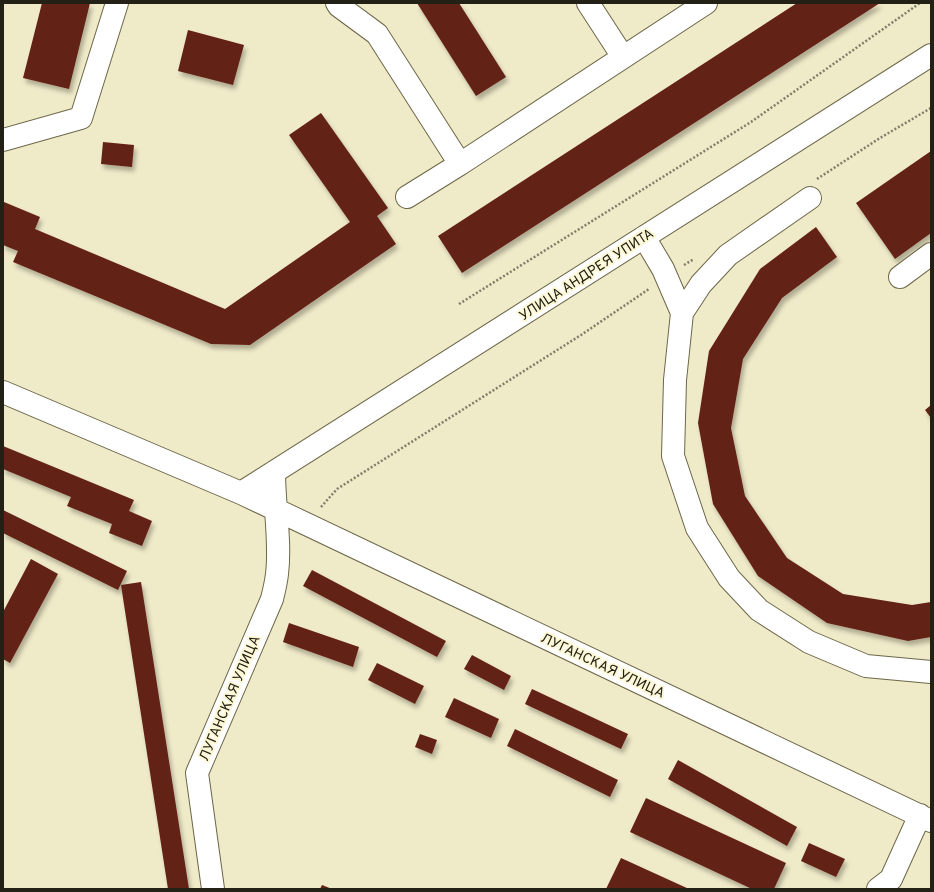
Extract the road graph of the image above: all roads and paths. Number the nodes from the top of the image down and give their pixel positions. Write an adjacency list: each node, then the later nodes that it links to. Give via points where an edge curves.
1 (116, 3): 9 (street, via 81,118)
2 (337, 3): 10 (street, via 377,34)
3 (588, 3): 7 (street)
4 (706, 3): 7 (street)
5 (920, 3): 18 (path, via 751,122)
6 (931, 55): 13 (street, УЛИЦА АНДРЕЯ УПИТА)
7 (623, 57): 10 (street)
8 (931, 108): 11 (path, via 880,138)
9 (3, 140)
10 (460, 164): 12 (street)
11 (811, 190): 19 (street, via 728,255 701,284)
12 (407, 197)
13 (644, 237): 16 (street); 21 (street, УЛИЦА АНДРЕЯ УПИТА)
14 (931, 254): 17 (street)
15 (700, 255): 16 (path)
16 (666, 276): 19 (street); 24 (path, via 581,335 336,489)
17 (900, 277)
18 (459, 304)
19 (682, 313): 25 (street, via 675,380 673,456 697,528 729,578 759,610 809,642 866,666)
20 (3, 392): 22 (street, ЛУГАНСКАЯ УЛИЦА)
21 (274, 472): 22 (street, УЛИЦА АНДРЕЯ УПИТА); 23 (street, ЛУГАНСКАЯ УЛИЦА)
22 (241, 493): 23 (street, ЛУГАНСКАЯ УЛИЦА)
23 (275, 509): 24 (street, ЛУГАНСКАЯ УЛИЦА); 27 (street, ЛУГАНСКАЯ УЛИЦА, via 277,575 272,599 196,773)
24 (306, 524): 26 (street, ЛУГАНСКАЯ УЛИЦА)
25 (931, 672)
26 (925, 818): 28 (street, via 891,878)
27 (213, 889)
28 (878, 889)

